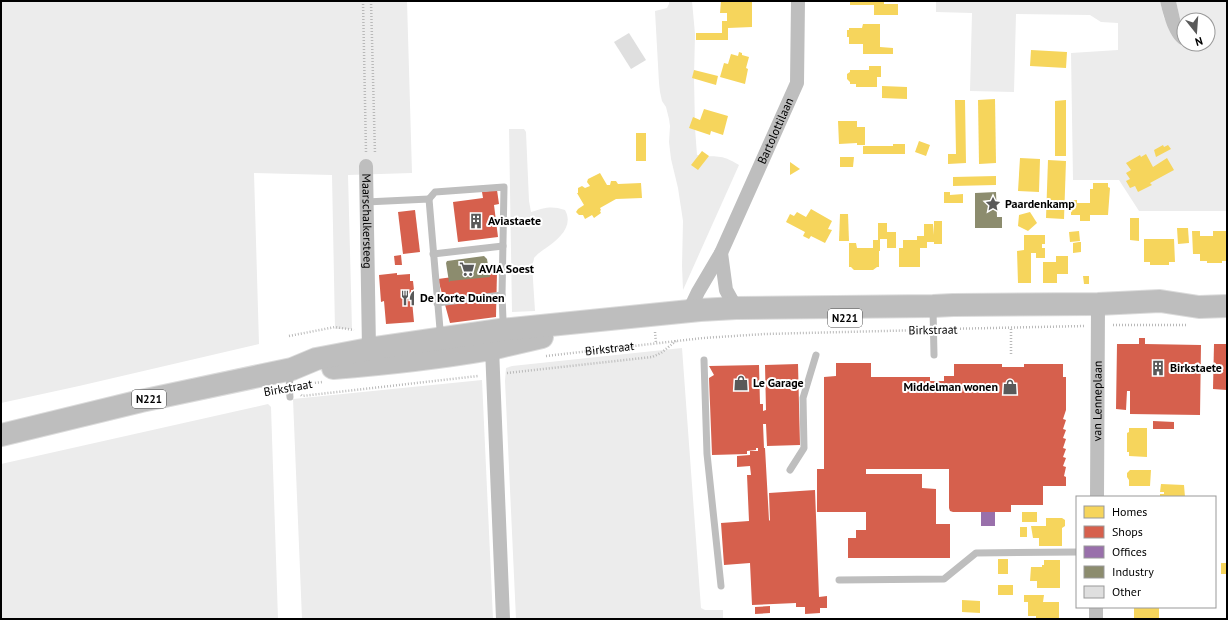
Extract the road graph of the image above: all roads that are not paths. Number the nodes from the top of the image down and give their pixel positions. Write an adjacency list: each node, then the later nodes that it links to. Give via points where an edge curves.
1 (798, 1): 6 (street, Bartolottilaan, via 797,83)
2 (366, 160): 4 (street, Maarschalkersteeg)
3 (428, 199): 4 (lane); 5 (lane, via 435,192 504,187); 7 (lane)
4 (366, 202): 17 (street, Maarschalkersteeg)
5 (503, 246): 7 (lane); 8 (lane)
6 (721, 253): 11 (street, via 726,290); 12 (street, Bartolottilaan)
7 (433, 254): 9 (lane)
8 (502, 295): 9 (lane); 15 (lane)
9 (438, 303): 16 (lane)
10 (1227, 306): 13 (main road, Birkstraat / N221, via 1194,316 1160,301)
11 (736, 308): 12 (main road, Birkstraat / N221); 14 (main road, Birkstraat / N221)
12 (689, 311): 15 (main road, Birkstraat / N221)
13 (1098, 316): 14 (main road, Birkstraat / N221, via 953,305); 27 (street, van Lenneplaan)
14 (933, 317): 15 (main road, Birkstraat / N221, via 701,322 546,336); 20 (lane)
15 (498, 333): 16 (main road, Birkstraat / N221); 18 (main road, Birkstraat / N221); 32 (street)
16 (440, 334): 17 (main road, Birkstraat / N221); 18 (street); 22 (street, via 434,350)
17 (364, 341): 23 (main road, Birkstraat / N221, via 316,359)
18 (460, 354): 22 (main road, Birkstraat / N221)
19 (816, 355): 26 (lane, via 803,398 804,448)
20 (934, 355)
21 (704, 360): 30 (lane, via 707,454)
22 (407, 361): 23 (main road, Birkstraat / N221, via 319,369)
23 (293, 374): 24 (lane); 25 (main road, Birkstraat / N221, via 141,401)
24 (290, 397)
25 (1, 435)
26 (790, 470)
27 (1097, 496)
28 (1076, 552): 29 (lane, via 976,553 944,579)
29 (839, 580)
30 (721, 586)
31 (1096, 608): 33 (street)
32 (504, 619)
33 (1096, 619)

